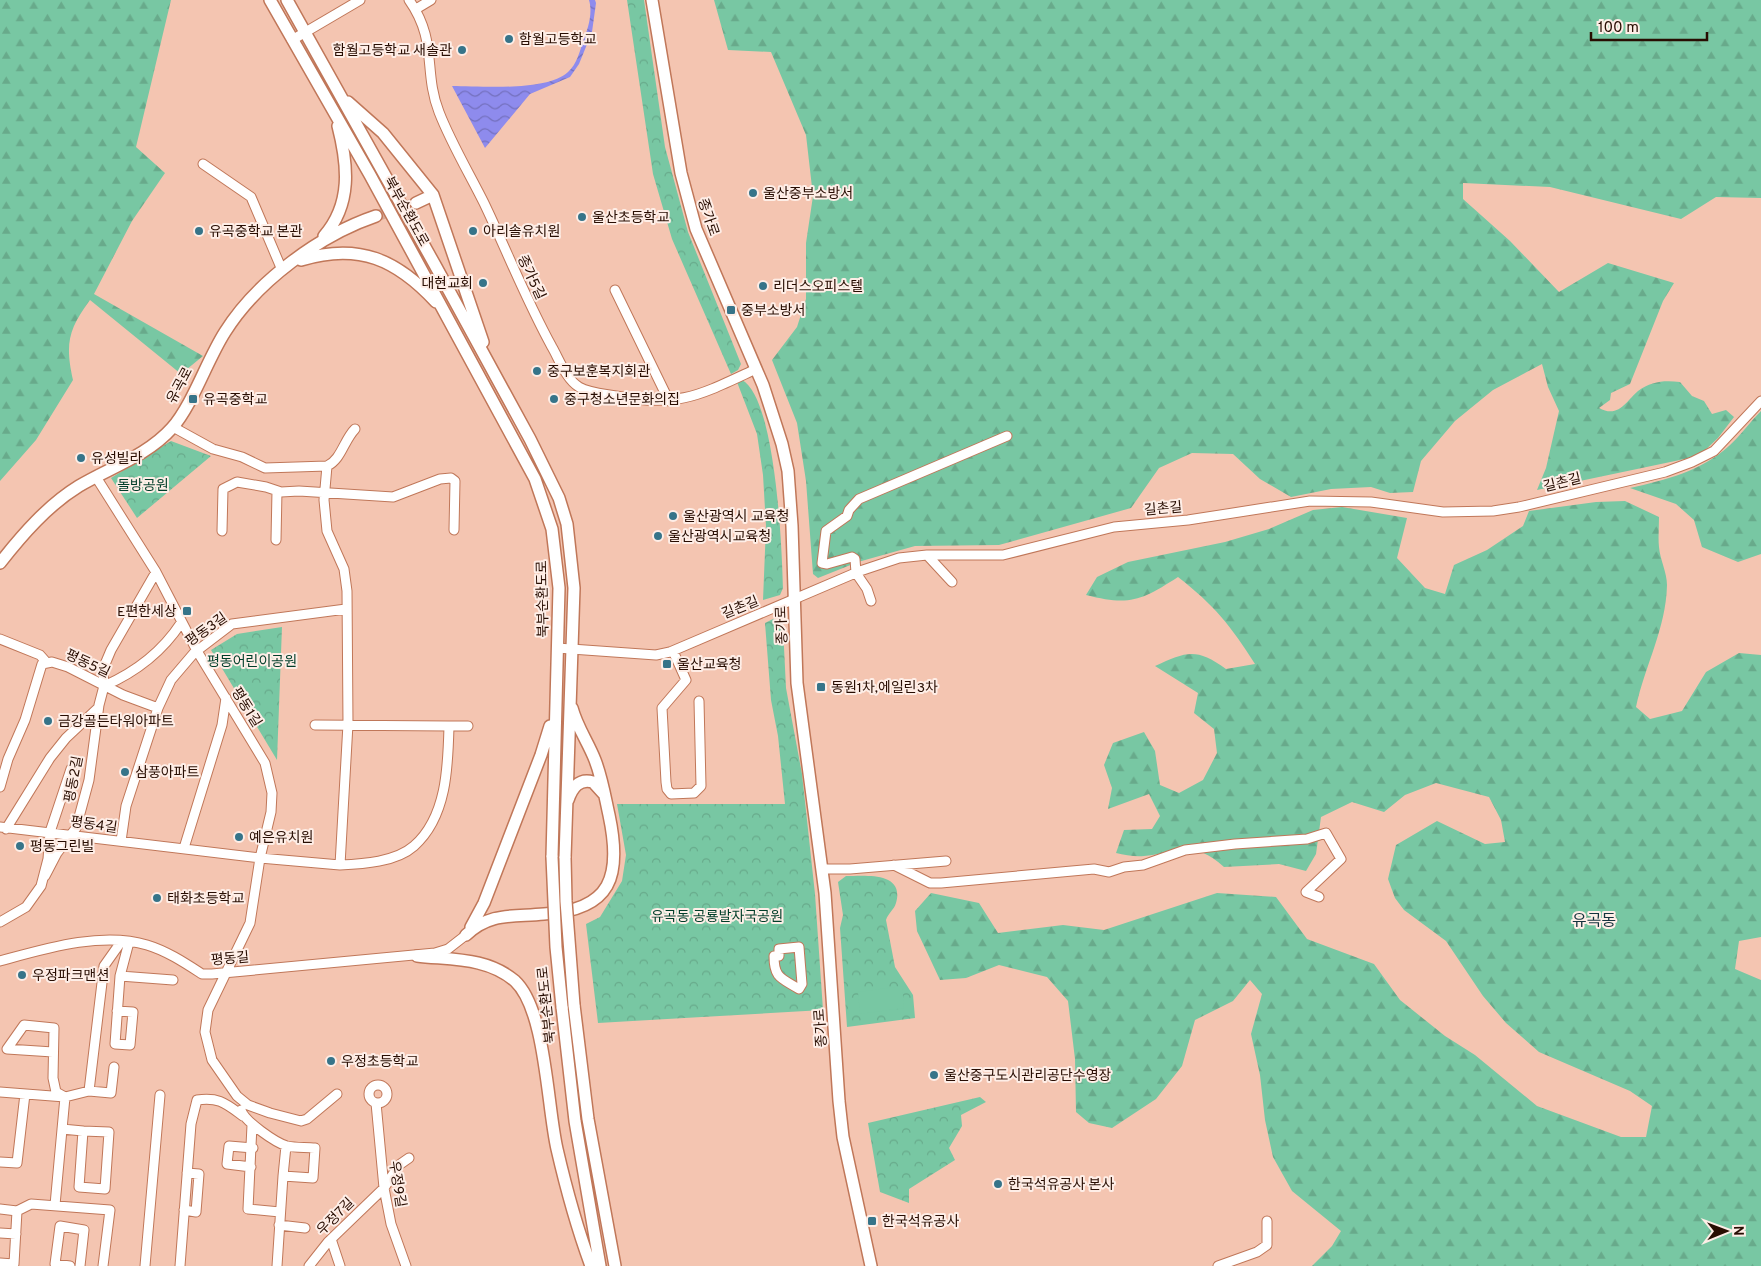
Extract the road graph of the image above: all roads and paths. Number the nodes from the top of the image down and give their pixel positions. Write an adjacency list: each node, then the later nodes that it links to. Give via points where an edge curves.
1 (270, 0): 9 (main road, 북부순환도로)
2 (287, 0): 8 (main road, 북부순환도로)
3 (360, 0): 8 (street)
4 (409, 0): 7 (street, 종가5길)
5 (432, 0): 7 (street)
6 (652, 0): 21 (main road, 종가로, via 690,210)
7 (416, 9): 24 (street, 종가5길, via 428,38 433,89 439,111 528,303 565,372 579,387 603,394)
8 (305, 32): 9 (street); 10 (main road, 북부순환도로)
9 (292, 40): 11 (main road, 북부순환도로)
10 (342, 98): 13 (main road, via 383,133); 22 (main road, 북부순환도로)
11 (335, 115): 16 (main road, via 344,159 344,200 331,228); 20 (main road, 북부순환도로)
12 (203, 164): 18 (street, via 251,197)
13 (433, 195): 14 (main road); 22 (main road)
14 (416, 203)
15 (376, 216): 16 (main road, 유곡로, via 338,232)
16 (312, 248): 17 (main road, 유곡로)
17 (295, 262): 18 (main road, 유곡로); 20 (main road, via 338,253 368,255 384,260)
18 (282, 270): 25 (main road, 유곡로, via 251,299 225,332)
19 (615, 290): 24 (street)
20 (446, 312): 45 (main road, 북부순환도로, via 522,453 544,502 556,554 559,588)
21 (756, 369): 24 (street, 종가5길, via 705,393); 40 (main road, 종가로, via 773,411 788,471)
22 (493, 372): 46 (main road, 북부순환도로, via 547,472 567,524 574,588)
23 (1761, 400): 35 (street, 길촌길, via 1714,451 1692,462 1665,472 1519,507 1442,512 1370,502 1310,501 1188,520 1114,527 1003,554)
24 (669, 402)
25 (173, 428): 28 (street, via 213,449 265,468); 29 (main road, 유곡로, via 147,449)
26 (355, 429): 28 (street, via 334,463)
27 (1007, 436): 38 (street, via 860,499 848,510 847,516 826,531 821,559 828,564 852,557 856,559)
28 (327, 466): 31 (street)
29 (96, 477): 36 (main road, 유곡로, via 58,501); 37 (street, 평동1길)
30 (277, 491): 31 (street); 33 (street, via 237,482 223,488); 34 (street)
31 (325, 494): 32 (street, via 393,497 451,478 454,481); 42 (street, via 327,531 346,577)
32 (454, 530)
33 (222, 531)
34 (276, 540)
35 (927, 555): 38 (street, 길촌길, via 899,558); 39 (street)
36 (0, 563)
37 (156, 572): 43 (street, 평동1길); 50 (street, 평동2길, via 111,650 103,669)
38 (856, 572): 40 (street, 길촌길); 41 (street)
39 (952, 582)
40 (795, 600): 48 (street, 길촌길); 74 (main road, 종가로, via 797,683)
41 (871, 601)
42 (346, 609): 47 (street, 평동3길, via 232,624); 57 (street)
43 (181, 623): 47 (street, 평동1길); 50 (street, via 171,638 147,661)
44 (0, 639): 49 (street, via 40,655)
45 (557, 648): 46 (street, 길촌길); 54 (main road, 북부순환도로)
46 (573, 650): 48 (street, 길촌길, via 656,655); 51 (main road, 북부순환도로)
47 (197, 651): 52 (street, 평동1길); 56 (street, 평동3길, via 171,680)
48 (673, 651): 53 (street, via 686,680 680,692 662,708 666,782 671,794 694,793 701,786)
49 (47, 663): 50 (street, 평동5길, via 68,667); 62 (street, 평동5길, via 42,664)
50 (104, 686): 55 (street, 평동2길); 56 (street, 평동5길)
51 (570, 694): 63 (main road, via 576,721 594,758); 64 (main road, 북부순환도로)
52 (226, 698): 69 (street, via 222,725); 70 (street, 평동1길, via 265,763 270,780 271,812)
53 (699, 701)
54 (555, 706): 78 (main road, via 541,756 484,903); 130 (main road, 북부순환도로, bridge, via 552,857 555,938 575,1121)
55 (98, 708): 65 (street, 평동2길, via 66,738); 67 (street, 평동2길, via 89,780)
56 (158, 708): 68 (street, 평동3길, via 126,806)
57 (348, 724): 58 (street); 59 (street); 72 (street)
58 (315, 725)
59 (449, 726): 60 (street); 72 (street, 평동4길, via 448,775 427,830 414,846 395,857)
60 (468, 726)
61 (71, 769): 66 (street, 평동2길)
62 (0, 787)
63 (605, 797): 64 (main road, via 598,785 584,781 571,791); 78 (main road, via 616,858 612,876 596,899 580,908 557,914 487,919)
64 (566, 806): 131 (main road, 북부순환도로, bridge, via 567,928 574,1005 588,1119)
65 (3, 828): 66 (street, 평동4길)
66 (50, 832): 67 (street, 평동4길); 75 (street, 평동2길)
67 (72, 834): 68 (street, 평동4길); 75 (street, 평동2길)
68 (121, 842): 69 (street, 평동4길)
69 (184, 848): 70 (street, 평동4길)
70 (260, 858): 72 (street, 평동4길); 82 (street, 평동1길, via 250,923)
71 (946, 860): 73 (street)
72 (340, 865)
73 (894, 865): 74 (street); 76 (street, via 930,883 1094,869 1109,872 1124,866 1143,865 1185,850 1307,839 1326,833 1341,858 1306,892)
74 (822, 869): 132 (main road, 종가로, via 843,1138)
75 (45, 876): 77 (street, 평동2길, via 31,902)
76 (1319, 897)
77 (0, 922)
78 (466, 935): 80 (street, 평동길, via 448,949)
79 (125, 942): 81 (street, 평동길, via 91,941); 82 (street, 평동길, via 166,953 202,974); 83 (street); 90 (street, via 104,966)
80 (417, 956): 82 (street, 평동길); 129 (main road, via 489,965 516,982 527,996 538,1030 556,1147)
81 (0, 961)
82 (227, 973): 95 (street, 평동1길, via 208,1010 205,1032 212,1060)
83 (120, 976): 84 (street); 86 (street)
84 (173, 980)
85 (802, 984): 85 (street, via 798,989 776,975 774,956 779,956 779,949 799,947)
86 (118, 1011)
87 (3, 1049): 88 (street); 88 (street, via 24,1025 54,1028)
88 (53, 1052): 96 (street, via 54,1085 56,1092)
89 (114, 1067): 90 (street, via 111,1093)
90 (89, 1091): 96 (street)
91 (0, 1092): 92 (street)
92 (25, 1094): 96 (street); 105 (street, via 17,1163)
93 (337, 1094): 95 (street, via 301,1121 248,1105)
94 (160, 1095): 123 (street)
95 (236, 1096): 98 (street)
96 (65, 1097): 100 (street)
97 (376, 1103): 108 (street, 우정9길)
98 (243, 1116): 99 (street); 124 (street, via 225,1102 212,1098 196,1100 191,1124)
99 (252, 1125): 102 (street); 103 (street)
100 (62, 1129): 101 (street); 109 (street)
101 (83, 1131): 101 (street, via 79,1187 105,1190 109,1132)
102 (286, 1146): 107 (street); 107 (street, via 315,1148 313,1178)
103 (253, 1148): 106 (street); 106 (street, via 229,1146 227,1164)
104 (409, 1158): 108 (street, 우정7길, via 399,1164)
105 (0, 1162)
106 (251, 1167): 112 (street, via 248,1209)
107 (283, 1176): 112 (street)
108 (384, 1188): 118 (street, 우정7길); 128 (street, 우정9길, via 391,1224)
109 (55, 1205): 111 (street, via 31,1204); 122 (street, via 110,1210)
110 (0, 1209): 111 (street)
111 (17, 1211): 117 (street)
112 (280, 1212): 114 (street)
113 (1267, 1220): 133 (street, via 1267,1245)
114 (279, 1225): 115 (street); 125 (street)
115 (305, 1228)
116 (0, 1233): 117 (street)
117 (16, 1234): 119 (street, via 14,1264)
118 (331, 1239): 126 (street, 우정7길); 127 (street)
119 (0, 1263)
120 (70, 1266): 121 (street, via 55,1264 60,1226 84,1230)
121 (80, 1266)
122 (103, 1266)
123 (145, 1266)
124 (180, 1266)
125 (277, 1266)
126 (309, 1266)
127 (340, 1266)
128 (406, 1266)
129 (590, 1266)
130 (600, 1266)
131 (615, 1266)
132 (870, 1266)
133 (1218, 1266)

